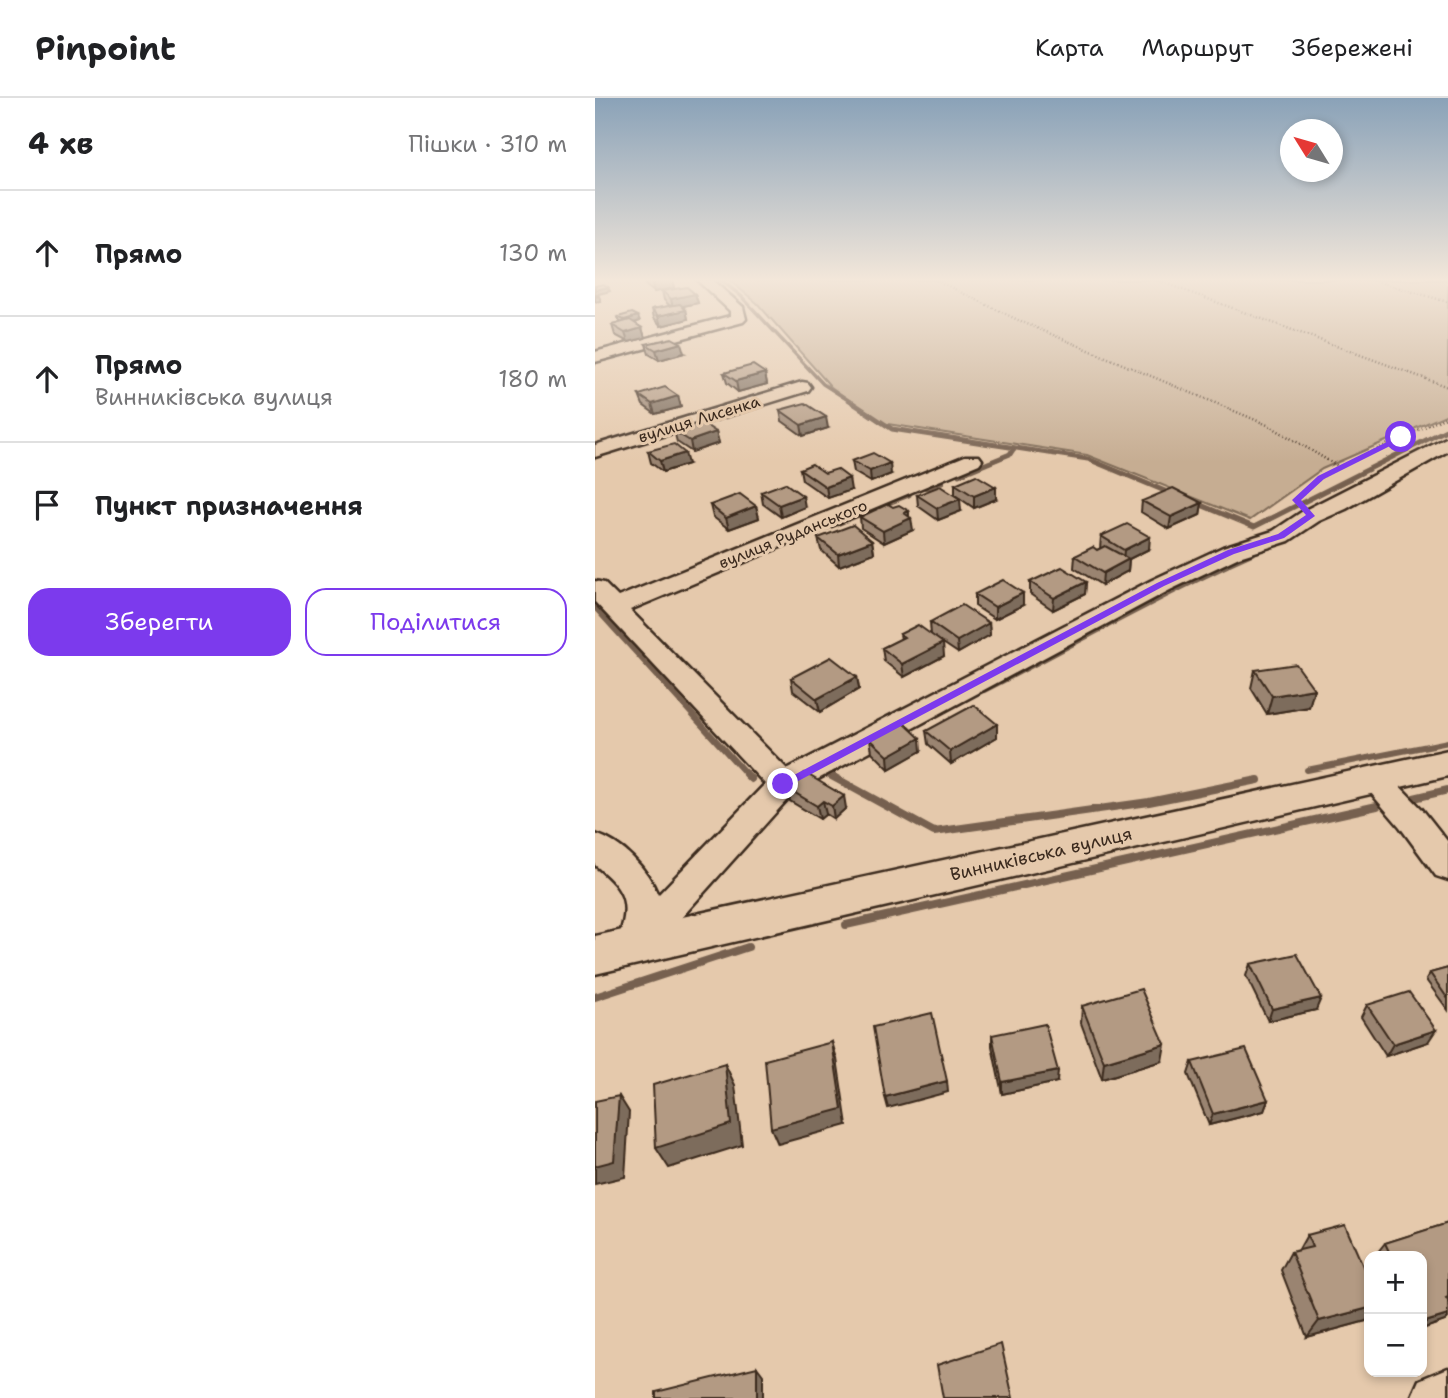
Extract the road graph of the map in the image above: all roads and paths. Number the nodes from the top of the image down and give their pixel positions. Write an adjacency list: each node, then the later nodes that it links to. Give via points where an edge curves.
1 (608, 341): 5 (street)
2 (658, 341): 5 (street)
3 (1067, 341): 13 (path, via 1270,426)
4 (1322, 341): 8 (path)
5 (621, 350): 6 (street)
6 (595, 357)
7 (803, 387): 11 (street, вулиця Лисенка)
8 (1448, 387)
9 (1448, 416): 13 (path)
10 (1448, 443): 14 (street)
11 (595, 452)
12 (972, 460): 15 (street, вулиця Руданського)
13 (1339, 467): 14 (path, via 1296,500)
14 (1311, 516): 18 (street, via 1281,536 1231,552 1161,584)
15 (604, 598): 18 (street)
16 (1448, 763): 17 (main road, Винниківська вулиця)
17 (1374, 779): 20 (street); 21 (main road, Винниківська вулиця)
18 (783, 784): 21 (street)
19 (595, 847): 21 (street, via 641,891 643,907)
20 (1448, 867)
21 (634, 945): 22 (main road, Винниківська вулиця)
22 (595, 955)
23 (1448, 1394): 24 (street)
24 (1437, 1398)

